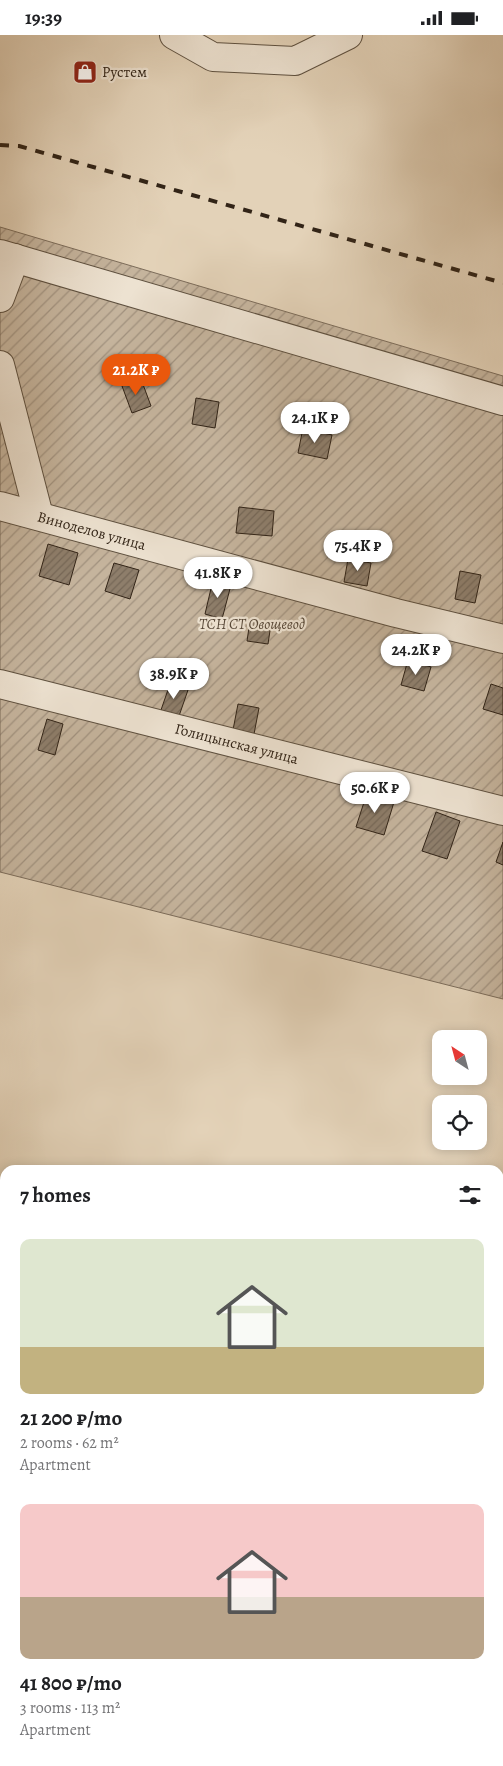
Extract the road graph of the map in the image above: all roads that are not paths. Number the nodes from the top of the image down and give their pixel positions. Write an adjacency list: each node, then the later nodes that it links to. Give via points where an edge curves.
1 (174, 35): 2 (street, via 213,57 295,61)
2 (348, 35)
3 (8, 256): 4 (street); 6 (street)
4 (0, 298)
5 (0, 365): 8 (street)
6 (503, 401)
7 (0, 506): 8 (street, Виноделов улица)
8 (39, 516): 9 (street, Виноделов улица)
9 (503, 639)
10 (0, 684): 11 (street, Голицынская улица)
11 (503, 811)

